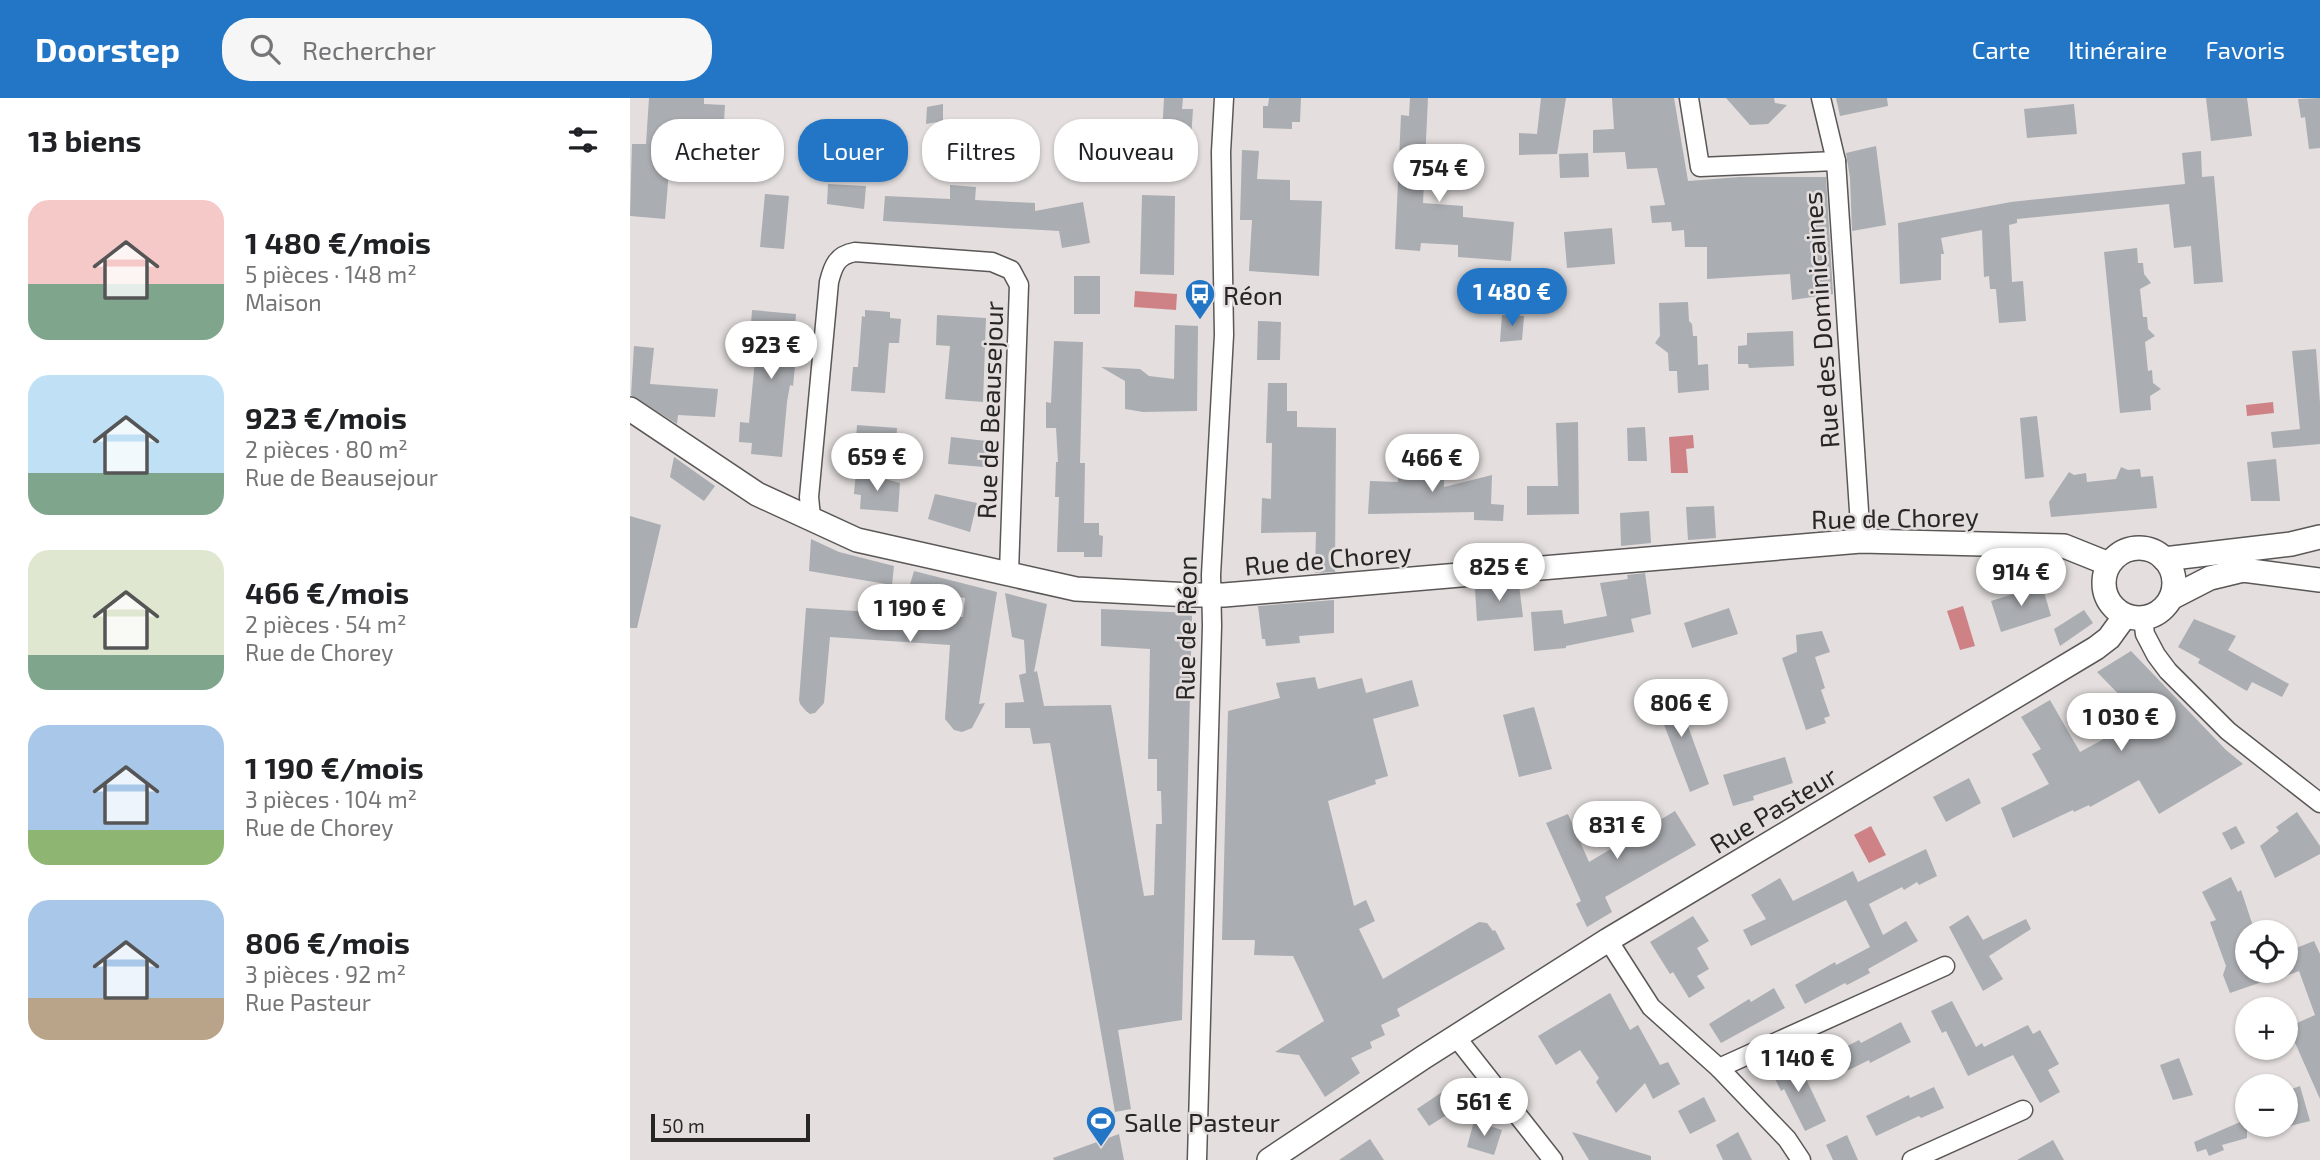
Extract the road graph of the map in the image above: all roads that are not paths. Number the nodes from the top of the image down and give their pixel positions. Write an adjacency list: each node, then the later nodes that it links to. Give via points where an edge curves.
1 (1224, 98): 13 (street, Rue de Réon, via 1224,335)
2 (1689, 98): 4 (street, via 1700,167)
3 (1821, 98): 4 (street, Rue des Dominicaines)
4 (1836, 161): 8 (street, Rue des Dominicaines)
5 (630, 409): 6 (street, Rue de Chorey, via 757,494)
6 (811, 517): 11 (street, Rue de Chorey, via 857,540); 11 (street, Rue de Beausejour, via 808,497 828,296 837,261 855,252 992,262 1011,270 1019,285)
7 (2320, 537): 9 (street)
8 (1861, 541): 10 (street, Rue de Chorey, via 2064,546); 13 (street, Rue de Chorey)
9 (2164, 559): 10 (street, via 2140,548 2122,552); 14 (street, via 2174,582)
10 (2109, 564): 15 (street, via 2103,578 2105,594 2112,607)
11 (1009, 572): 13 (street, Rue de Chorey, via 1076,589)
12 (2320, 580): 14 (street, via 2244,570 2210,578)
13 (1212, 595): 22 (street, Rue de Réon)
14 (2171, 598): 15 (street, via 2160,612)
15 (2134, 617): 16 (street, via 2168,671 2228,731); 17 (street, Rue Pasteur, via 2096,648)
16 (2320, 803)
17 (1608, 940): 19 (street, Rue Pasteur); 20 (street, via 1651,1007)
18 (1945, 966): 20 (street)
19 (1456, 1037): 23 (street, Rue Pasteur); 24 (street)
20 (1719, 1068): 25 (street, via 1787,1139)
21 (2023, 1110): 26 (street)
22 (1198, 1160)
23 (1269, 1160)
24 (1553, 1160)
25 (1801, 1160)
26 (1912, 1160)

